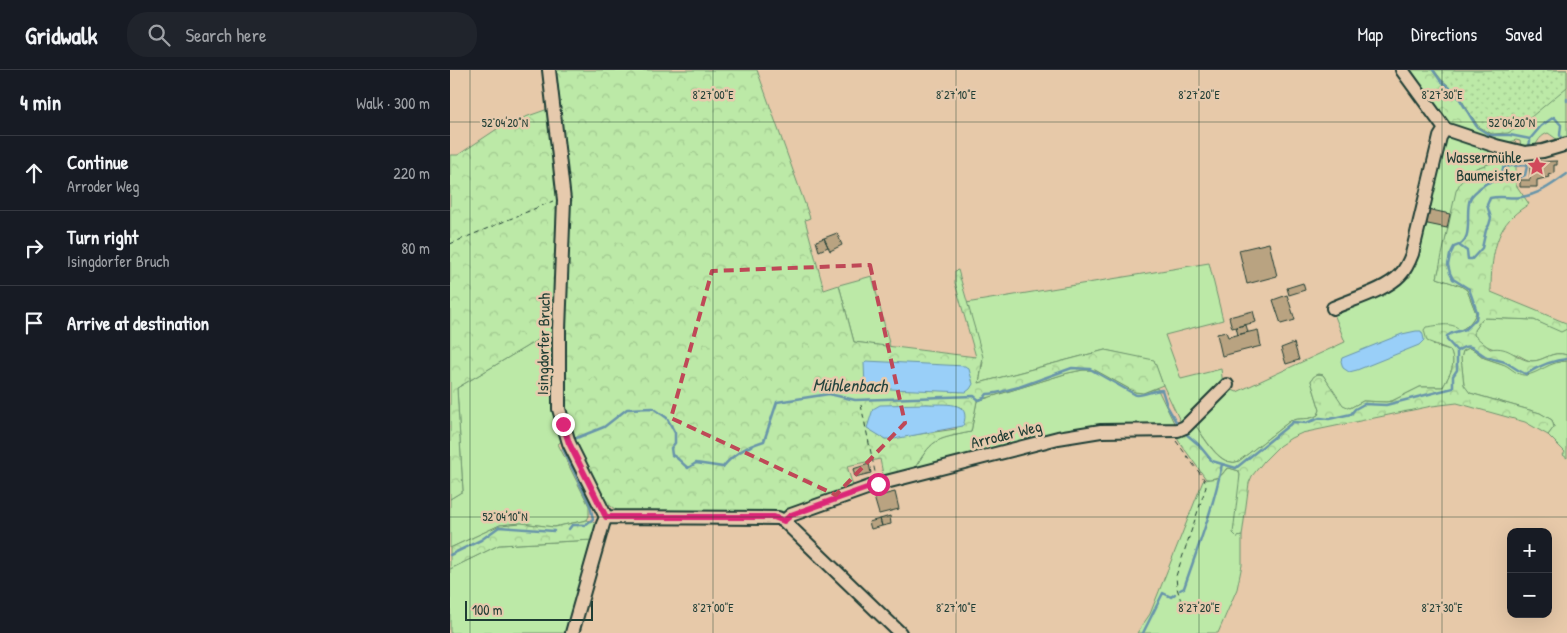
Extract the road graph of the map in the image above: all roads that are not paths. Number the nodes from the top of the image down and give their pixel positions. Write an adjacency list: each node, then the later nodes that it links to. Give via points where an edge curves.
1 (549, 70): 7 (street, Isingdorfer Bruch, via 564,200 559,409 569,443)
2 (1402, 70): 3 (street)
3 (1445, 129): 4 (street, via 1524,153); 5 (street, via 1440,136 1412,254 1402,274 1391,283)
4 (1564, 145)
5 (1333, 308)
6 (1227, 385): 8 (street, Arroder Weg, via 1185,427 1174,431 1079,434 878,484 791,515)
7 (606, 517): 8 (street, via 774,517); 9 (street)
8 (784, 521): 10 (street)
9 (572, 633)
10 (900, 633)

